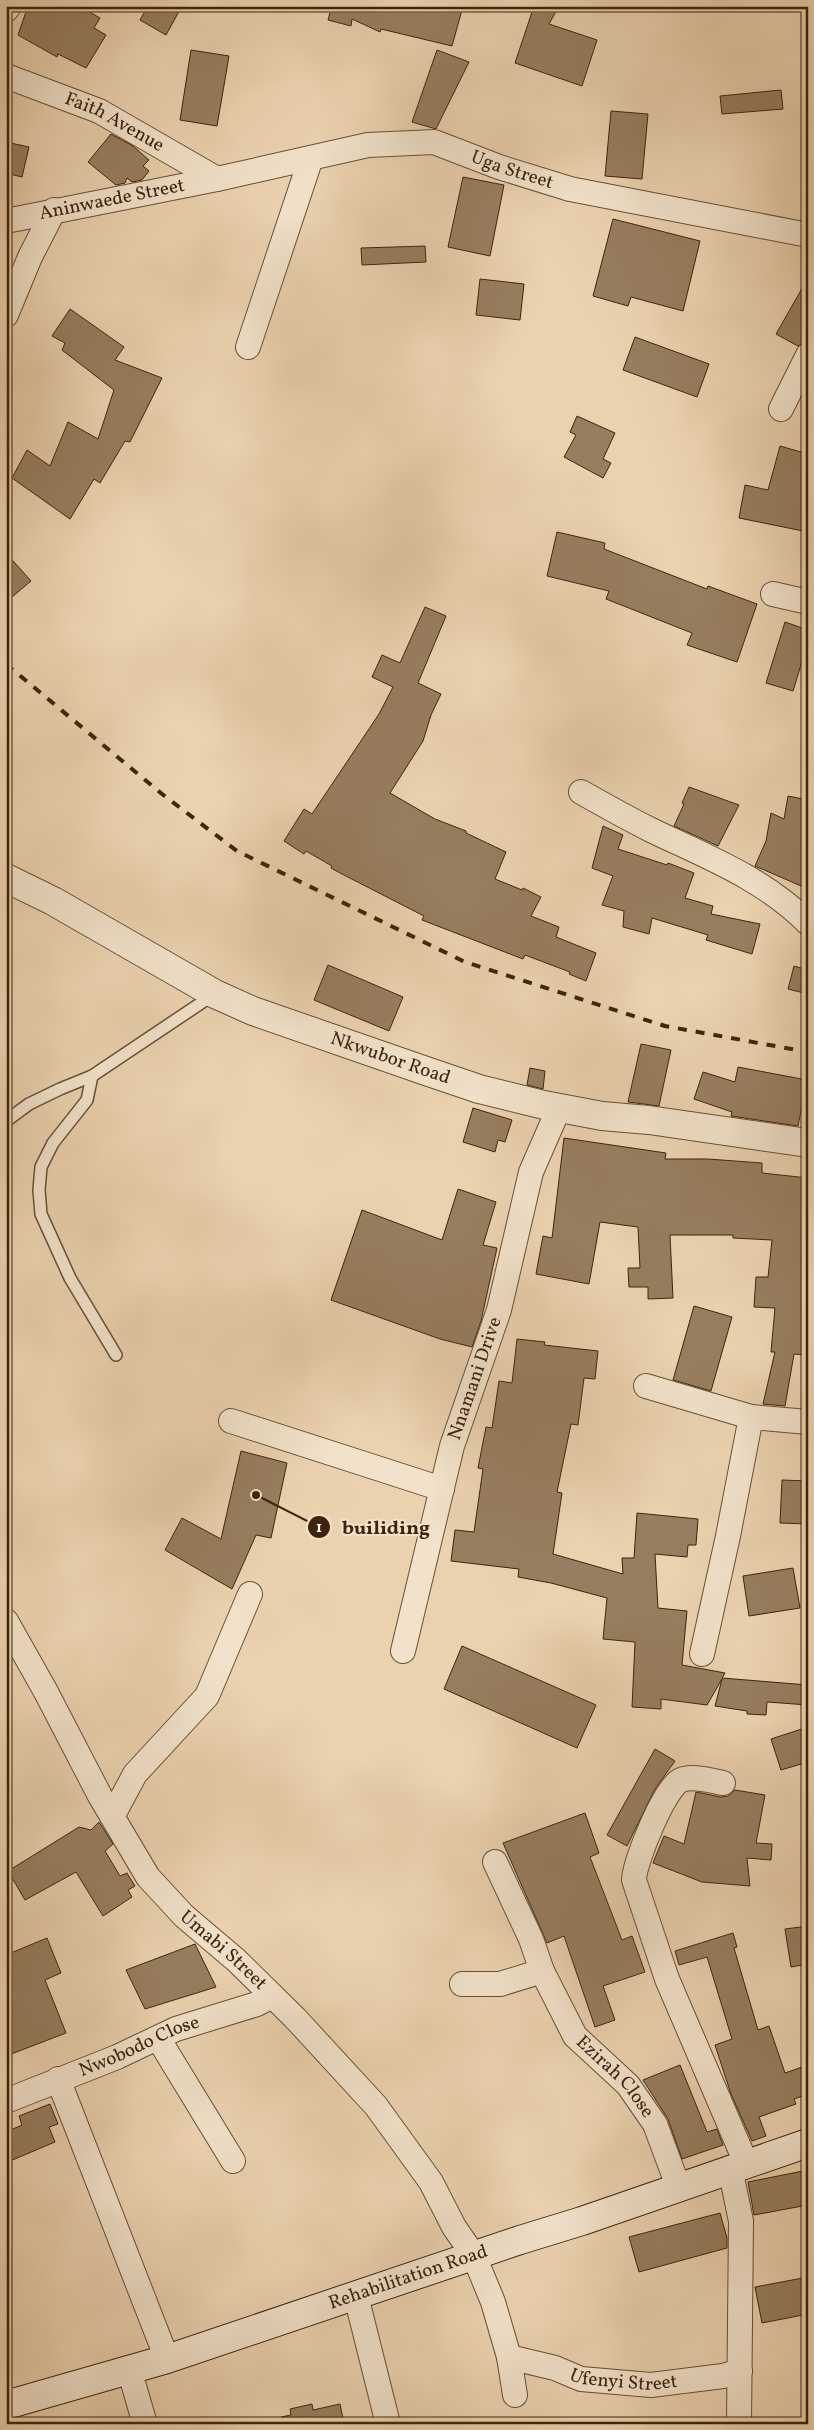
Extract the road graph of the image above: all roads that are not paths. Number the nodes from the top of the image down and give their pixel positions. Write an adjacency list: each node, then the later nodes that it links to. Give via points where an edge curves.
1 (9, 6): 2 (street)
2 (6, 10)
3 (6, 76): 5 (street, Faith Avenue, via 99,110)
4 (311, 158): 5 (street, Uga Street); 8 (street, Uga Street, via 368,145 434,142 570,189); 10 (street)
5 (217, 179): 6 (street, Aninwaede Street)
6 (54, 210): 7 (street, Aninwaede Street); 9 (street)
7 (6, 220)
8 (808, 235)
9 (6, 315)
10 (248, 347)
11 (808, 355): 12 (street)
12 (781, 409)
13 (773, 594): 14 (street)
14 (808, 602)
15 (581, 792): 17 (street, via 650,830 736,870 787,902)
16 (6, 878): 18 (street, Nkwubor Road)
17 (808, 923)
18 (215, 994): 19 (lane); 20 (street, Nkwubor Road, via 253,1011 479,1089)
19 (92, 1076): 21 (lane, via 29,1104); 23 (lane, via 86,1100 53,1143 42,1167 39,1190 41,1214 70,1278)
20 (559, 1108): 22 (street, Nkwubor Road); 28 (street, Nnamani Drive, via 531,1172 499,1310 452,1446)
21 (6, 1120)
22 (808, 1143)
23 (116, 1355)
24 (646, 1386): 25 (street)
25 (751, 1417): 27 (street); 32 (street)
26 (231, 1421): 28 (street)
27 (808, 1422)
28 (442, 1489): 31 (street, Nnamani Drive)
29 (250, 1594): 34 (street, via 207,1696 135,1774)
30 (6, 1621): 34 (street, Umabi Street)
31 (403, 1651)
32 (702, 1654)
33 (723, 1784): 44 (street, via 692,1778 670,1787 640,1853 634,1880 667,1979)
34 (113, 1815): 38 (street, Umabi Street, via 148,1877 168,1900)
35 (495, 1862): 36 (street, Ezirah Close, via 531,1939)
36 (542, 1972): 37 (street, via 500,1984); 45 (street, Ezirah Close, via 575,2036 628,2085 655,2124)
37 (462, 1984)
38 (272, 1996): 39 (street, Nwobodo Close); 46 (street, Umabi Street, via 376,2106 431,2182)
39 (158, 2038): 40 (street, Nwobodo Close); 43 (street)
40 (58, 2079): 41 (street, Nwobodo Close); 49 (street)
41 (6, 2101)
42 (808, 2143): 44 (street, Rehabilitation Road)
43 (233, 2161)
44 (738, 2166): 45 (street, Rehabilitation Road); 51 (street)
45 (678, 2186): 46 (street, Rehabilitation Road)
46 (474, 2256): 47 (street, Rehabilitation Road); 48 (street, Umabi Street, via 493,2302)
47 (356, 2296): 49 (street, Rehabilitation Road); 55 (street)
48 (509, 2357): 51 (street, Ufenyi Street, via 555,2368 581,2379 652,2386); 52 (street, Umabi Street)
49 (167, 2359): 50 (street, Rehabilitation Road)
50 (129, 2369): 53 (street, Rehabilitation Road); 54 (street)
51 (740, 2371): 56 (street)
52 (514, 2395)
53 (6, 2405)
54 (140, 2422)
55 (388, 2424)
56 (739, 2424)

